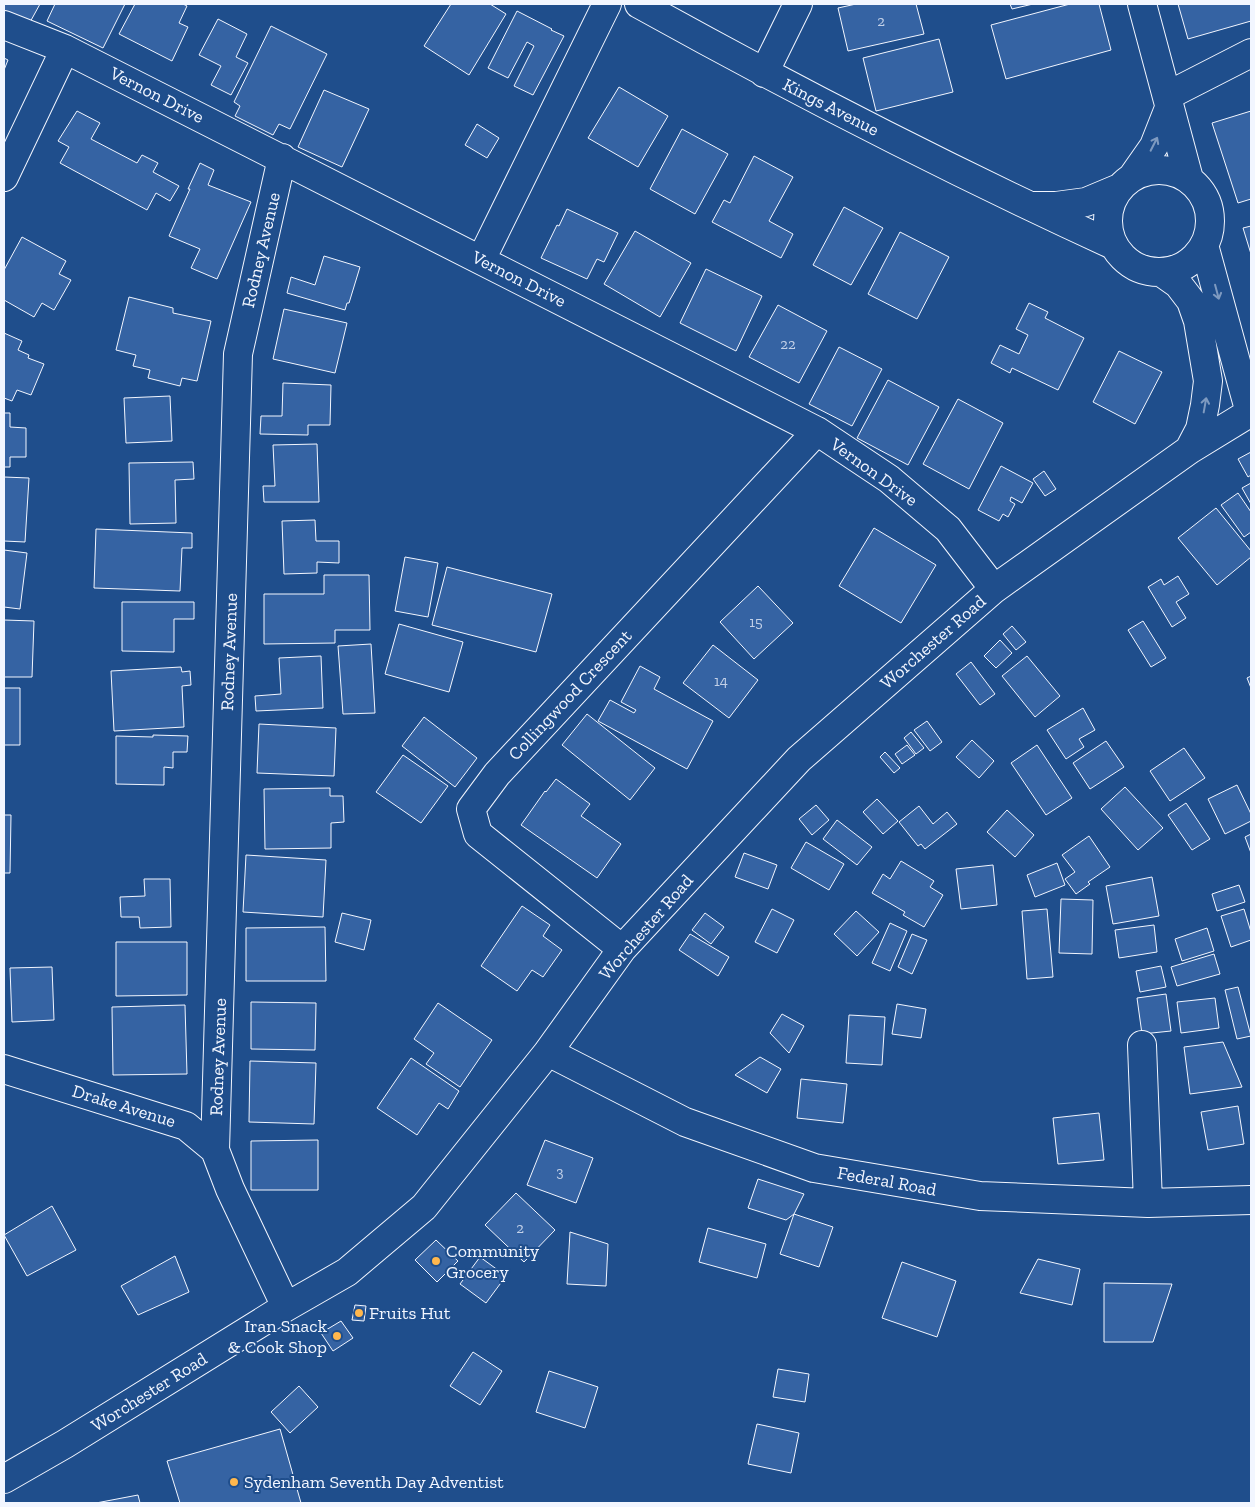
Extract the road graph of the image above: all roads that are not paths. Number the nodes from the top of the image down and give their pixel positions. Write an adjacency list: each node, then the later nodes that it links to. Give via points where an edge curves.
1 (607, 4): 17 (street)
2 (638, 4): 8 (street, Kings Avenue)
3 (798, 4): 8 (street)
4 (1142, 4): 9 (street)
5 (4, 25): 6 (street, Vernon Drive)
6 (65, 49): 10 (street, Vernon Drive); 11 (street)
7 (1251, 53): 9 (street)
8 (764, 73): 14 (street, Kings Avenue)
9 (1168, 102): 12 (street); 13 (street, one-way to 9, via 1154,146)
10 (282, 158): 17 (street, Vernon Drive); 27 (street, Rodney Avenue, via 238,354)
11 (4, 177)
12 (1189, 179): 13 (street, via 1171,171 1151,170); 15 (street, via 1207,202 1210,217)
13 (1125, 183): 14 (street, Kings Avenue, via 1086,202); 16 (street, via 1109,207 1107,226)
14 (1027, 206): 16 (street, Kings Avenue)
15 (1204, 245): 18 (street, via 1193,259 1178,268); 19 (street, one-way to 19)
16 (1113, 246): 18 (street, via 1126,260 1142,269)
17 (481, 260): 20 (street, Vernon Drive)
18 (1161, 272): 21 (street, one-way to 18, via 1200,429 1208,381 1198,321 1191,301 1178,284)
19 (1251, 412): 21 (street, Worchester Road)
20 (817, 430): 22 (street, Vernon Drive, via 889,479 948,529); 23 (street, Collingwood Crescent, via 497,774 471,809 478,834)
21 (1189, 450): 22 (street, Worchester Road)
22 (994, 588): 23 (street, Worchester Road, via 799,759)
23 (622, 949): 25 (street, Worchester Road)
24 (1142, 1045): 29 (street)
25 (548, 1052): 29 (street, Federal Road, via 685,1122 814,1168 980,1196); 30 (street, Worchester Road, via 424,1208 347,1272)
26 (4, 1069): 27 (street, Drake Avenue, via 186,1126)
27 (215, 1150): 30 (street, Drake Avenue)
28 (1251, 1200): 29 (street, Federal Road)
29 (1148, 1203)
30 (286, 1307): 31 (street, Worchester Road)
31 (4, 1479)

